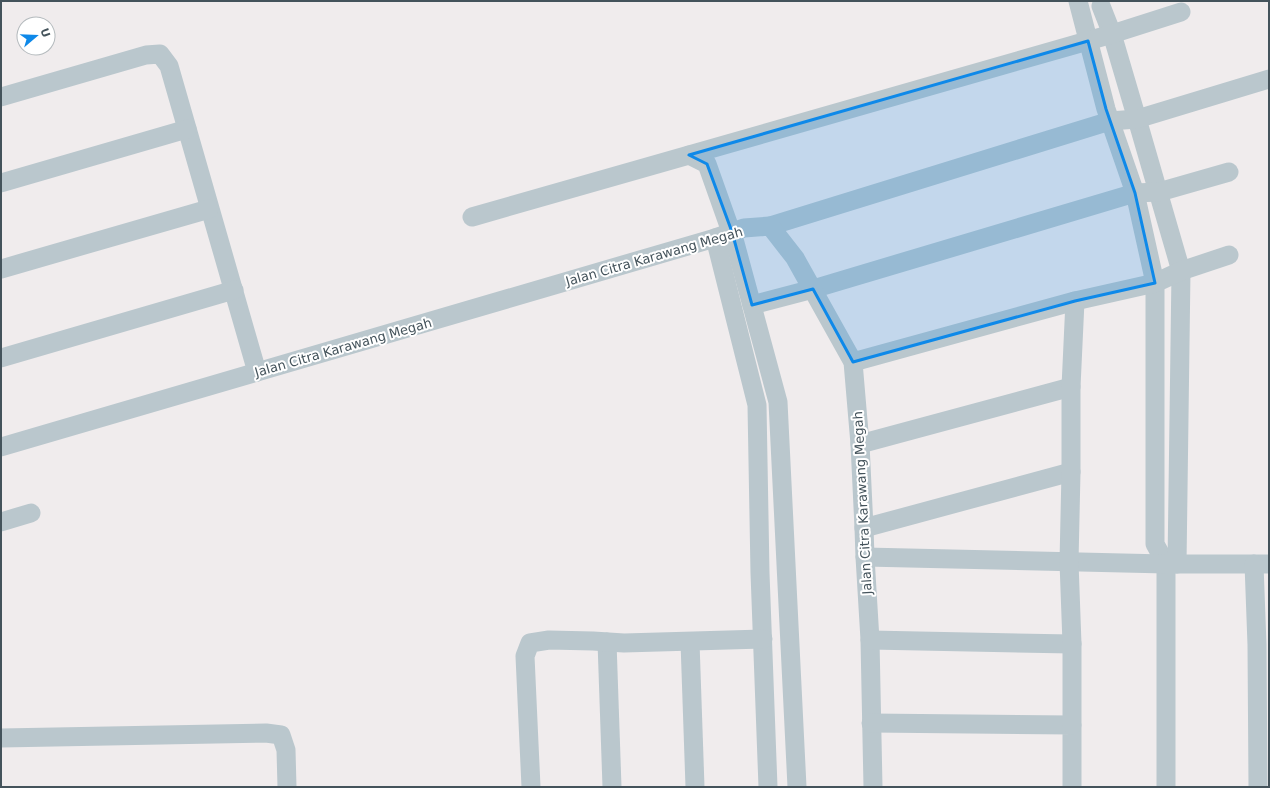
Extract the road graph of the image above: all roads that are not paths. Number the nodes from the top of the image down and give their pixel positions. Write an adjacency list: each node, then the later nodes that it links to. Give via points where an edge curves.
1 (1078, 1): 5 (street)
2 (1101, 6): 4 (street)
3 (1181, 12): 4 (street)
4 (1112, 34): 5 (street); 8 (street)
5 (1088, 41): 9 (street); 11 (street)
6 (1269, 79): 8 (street)
7 (1, 97): 10 (street, via 146,55 160,54 169,66)
8 (1137, 118): 9 (street); 14 (street)
9 (1110, 121): 15 (street); 18 (street)
10 (187, 129): 13 (street); 16 (street)
11 (689, 155): 17 (street); 19 (street, via 707,164)
12 (1229, 172): 14 (street)
13 (1, 183)
14 (1159, 192): 15 (street); 22 (street)
15 (1135, 193): 23 (street); 24 (street)
16 (209, 208): 21 (street); 25 (street)
17 (472, 217)
18 (770, 226): 19 (street, Jalan Citra Karawang Megah, via 744,228); 24 (street, Jalan Citra Karawang Megah, via 795,258)
19 (724, 235): 27 (street); 30 (street, Jalan Citra Karawang Megah); 42 (street, via 757,405)
20 (1229, 255): 22 (street)
21 (1, 269)
22 (1181, 271): 23 (street); 40 (street)
23 (1155, 283): 26 (street); 40 (street, via 1156,544)
24 (813, 289): 27 (street); 29 (street, Jalan Citra Karawang Megah)
25 (234, 290): 28 (street); 30 (street)
26 (1075, 301): 29 (street); 31 (street)
27 (752, 305): 57 (street, via 778,402)
28 (1, 358)
29 (853, 362): 32 (street, Jalan Citra Karawang Megah)
30 (257, 372): 33 (street, Jalan Citra Karawang Megah)
31 (1071, 387): 32 (street); 34 (street)
32 (860, 444): 37 (street, Jalan Citra Karawang Megah)
33 (1, 447)
34 (1071, 472): 37 (street); 39 (street)
35 (31, 513): 36 (street)
36 (1, 522)
37 (864, 528): 38 (street, Jalan Citra Karawang Megah)
38 (865, 557): 39 (street); 43 (street, Jalan Citra Karawang Megah)
39 (1069, 562): 40 (street); 46 (street)
40 (1172, 564): 41 (street); 60 (street)
41 (1261, 564): 47 (street)
42 (763, 639): 45 (street); 56 (street)
43 (870, 640): 46 (street); 48 (street, Jalan Citra Karawang Megah)
44 (607, 642): 45 (street); 53 (street, via 549,640 530,643 525,656); 54 (street)
45 (690, 642): 55 (street)
46 (1072, 644): 49 (street)
47 (1263, 645): 50 (street)
48 (871, 723): 49 (street); 58 (street, Jalan Citra Karawang Megah)
49 (1072, 725): 59 (street)
50 (1263, 728): 61 (street)
51 (1, 738): 52 (street, via 266,733 281,735 286,750)
52 (287, 787)
53 (531, 787)
54 (612, 787)
55 (695, 787)
56 (768, 787)
57 (797, 787)
58 (873, 787)
59 (1072, 787)
60 (1166, 787)
61 (1258, 787)

